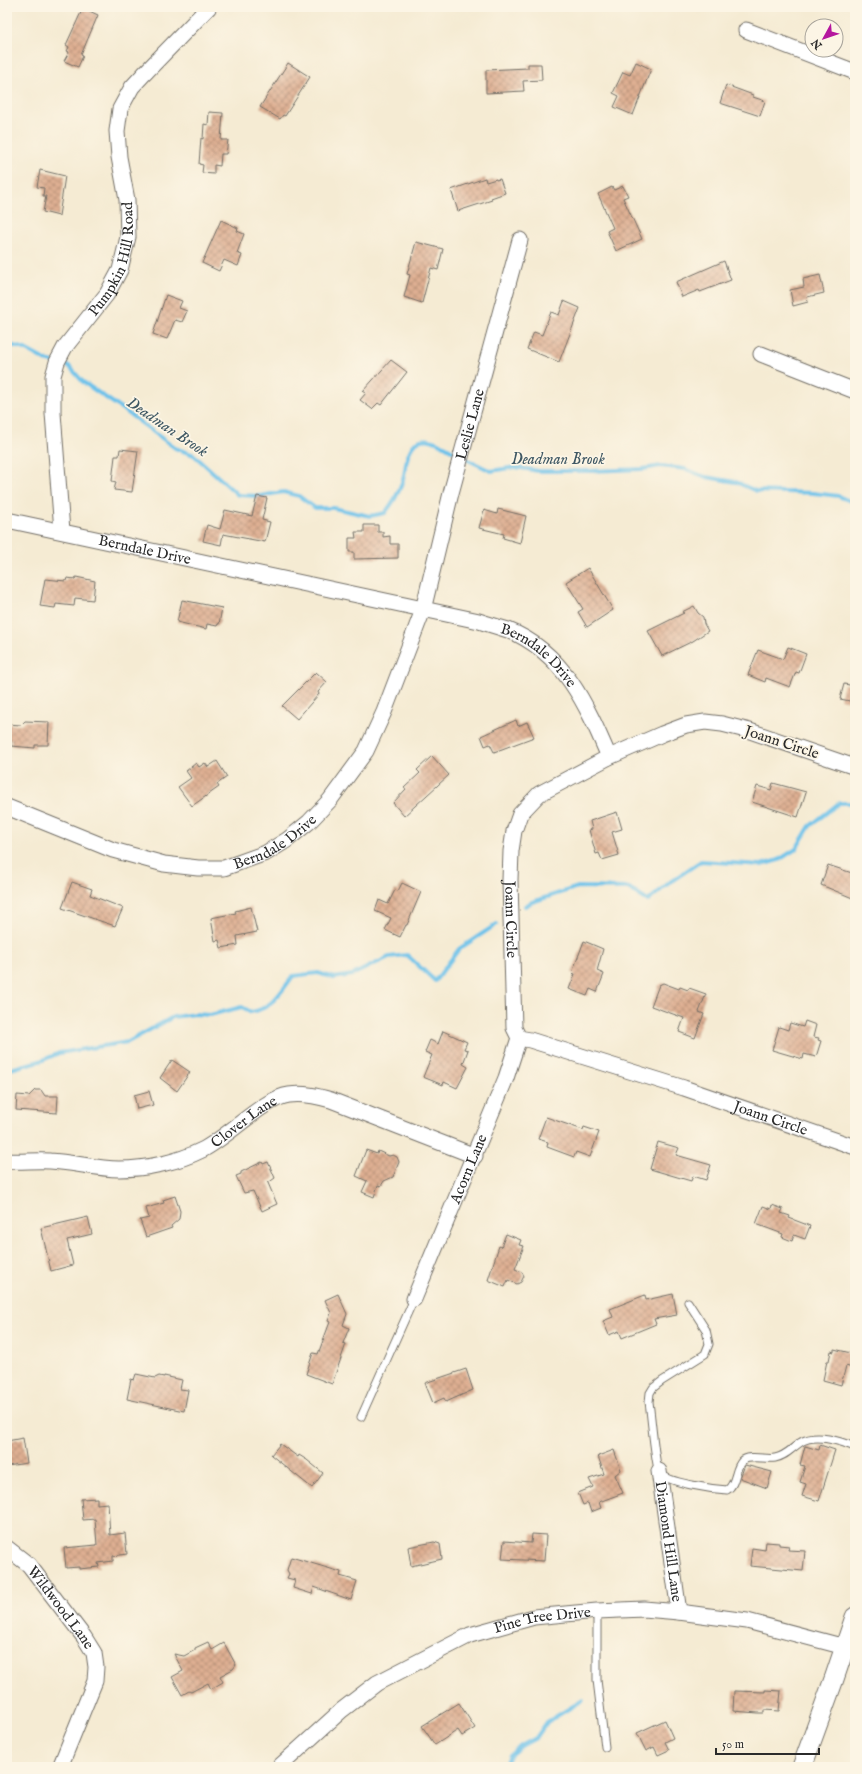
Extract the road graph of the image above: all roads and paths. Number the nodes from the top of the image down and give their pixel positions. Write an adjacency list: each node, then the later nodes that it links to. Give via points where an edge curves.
1 (209, 7): 8 (street, Pumpkin Hill Road, via 132,87 120,109 117,131 128,237 120,270 107,294 65,347 53,376 53,413)
2 (746, 30): 3 (street)
3 (855, 72)
4 (520, 240): 9 (street, Leslie Lane, via 463,445)
5 (761, 354): 6 (street)
6 (855, 391)
7 (7, 520): 8 (street, Berndale Drive)
8 (62, 531): 9 (street, Berndale Drive)
9 (423, 610): 10 (street, Berndale Drive, via 479,621 531,642 551,658 569,678 582,699); 12 (street, Berndale Drive, via 384,712 366,751 330,800 309,822 266,853 224,868 164,864 113,850)
10 (609, 757): 11 (street, Joann Circle, via 686,725 705,722 750,731); 13 (street, Joann Circle, via 539,794 520,814 514,831 510,880 514,1028)
11 (855, 767)
12 (7, 808)
13 (519, 1038): 14 (street, Joann Circle, via 684,1088); 15 (street, Acorn Lane, via 506,1078)
14 (855, 1147)
15 (474, 1156): 16 (street, Clover Lane, via 332,1100 311,1095 288,1095 266,1105 200,1151 146,1167 119,1169 49,1161); 17 (street, Acorn Lane)
16 (7, 1161)
17 (414, 1299): 19 (lane)
18 (688, 1302): 21 (lane, via 706,1330 709,1344 705,1354 662,1380 650,1394)
19 (361, 1417)
20 (855, 1447): 21 (lane, via 833,1440 808,1440 780,1457 745,1459 741,1461 732,1486 727,1490 694,1486 664,1476)
21 (659, 1471): 24 (street, Diamond Hill Lane)
22 (7, 1548): 28 (street, Wildwood Lane, via 29,1565 94,1653 95,1681)
23 (597, 1611): 24 (street, Pine Tree Drive, via 644,1609); 27 (lane, via 597,1680); 29 (street, Pine Tree Drive, via 534,1617 470,1635 377,1683 342,1710)
24 (679, 1612): 26 (street, Pine Tree Drive, via 747,1621)
25 (855, 1617): 26 (street)
26 (845, 1647): 30 (street)
27 (605, 1747)
28 (60, 1767)
29 (279, 1767)
30 (802, 1767)

